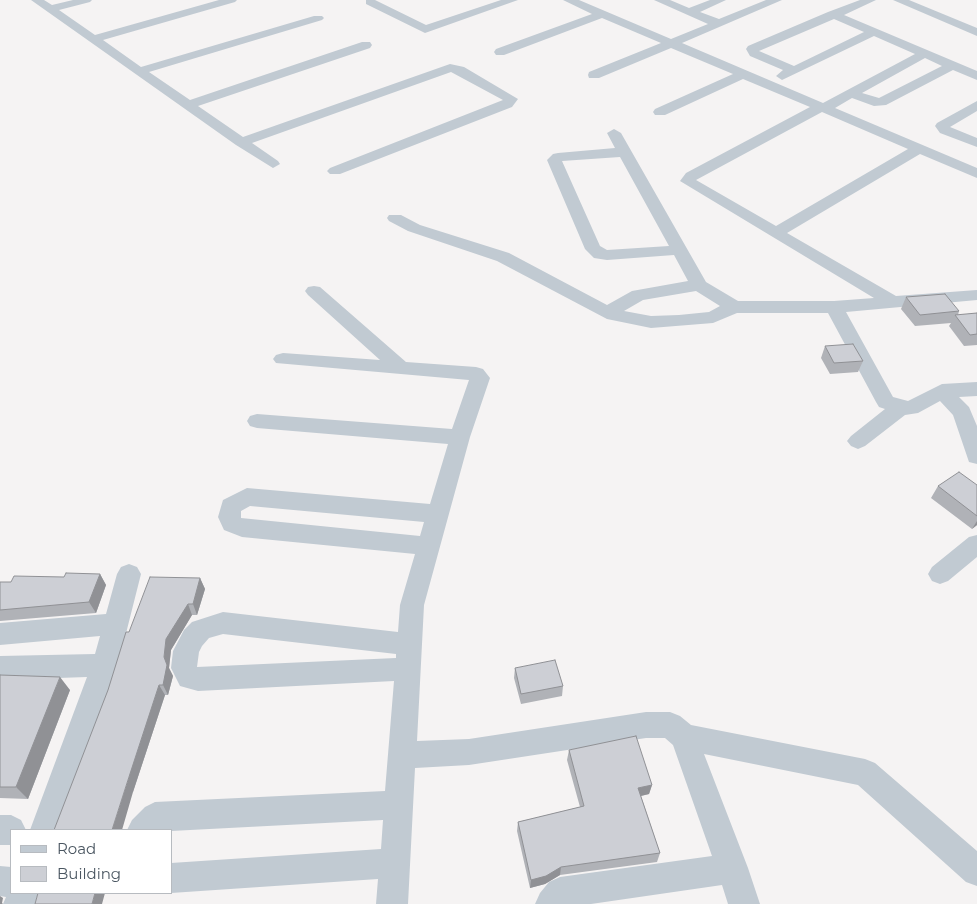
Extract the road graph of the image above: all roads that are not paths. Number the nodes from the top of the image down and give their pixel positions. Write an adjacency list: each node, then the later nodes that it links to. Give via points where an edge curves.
1 (37, 0): 13 (street)
2 (86, 0): 13 (street)
3 (208, 0): 22 (street)
4 (231, 0): 22 (street)
5 (376, 0): 6 (street, via 370,2 425,29)
6 (512, 0)
7 (570, 0): 15 (street)
8 (660, 0): 14 (street)
9 (720, 0): 14 (street)
10 (776, 0): 18 (street)
11 (870, 0): 16 (street)
12 (899, 0): 21 (street)
13 (51, 9): 22 (street)
14 (689, 12): 18 (street)
15 (602, 14): 23 (street); 26 (street)
16 (832, 14): 19 (street); 20 (street)
17 (318, 18): 30 (street)
18 (717, 23): 23 (street)
19 (799, 28): 25 (street); 29 (street, via 752,49 754,53)
20 (874, 32): 25 (street); 27 (street)
21 (977, 32)
22 (90, 36): 30 (street)
23 (670, 42): 31 (street); 32 (street)
24 (366, 45): 36 (street)
25 (844, 46): 29 (street)
26 (500, 52)
27 (924, 54): 28 (street); 35 (street)
28 (952, 66): 33 (street); 35 (street, via 881,102)
29 (793, 70): 34 (street)
30 (140, 71): 36 (street)
31 (744, 74): 34 (street); 39 (street)
32 (594, 75)
33 (977, 76)
34 (766, 83): 37 (street)
35 (851, 93): 37 (street)
36 (188, 105): 41 (street)
37 (823, 107): 43 (street); 49 (street, via 688,178 691,185)
38 (974, 110): 42 (street, via 943,128)
39 (660, 112)
40 (614, 132): 44 (street)
41 (241, 142): 45 (street); 46 (street, via 450,68 511,99 506,104)
42 (977, 143)
43 (919, 149): 47 (street); 49 (street)
44 (625, 152): 50 (street); 50 (street, via 558,157 554,160 593,249 608,255)
45 (273, 164)
46 (335, 171)
47 (977, 173)
48 (395, 218): 57 (street, via 414,228 503,257)
49 (775, 233): 54 (street)
50 (680, 250): 51 (street)
51 (699, 286): 55 (street); 57 (street, via 638,295)
52 (314, 291): 59 (street)
53 (977, 295): 54 (street)
54 (894, 302): 56 (street)
55 (734, 307): 56 (street); 57 (street, via 713,317 679,321 652,322)
56 (834, 307): 62 (street, via 886,402)
57 (607, 313)
58 (283, 360): 59 (street)
59 (402, 369): 64 (street, via 479,376)
60 (977, 389): 61 (street)
61 (942, 391): 62 (street, via 911,408); 66 (street, via 962,412)
62 (900, 408): 65 (street)
63 (257, 421): 64 (street)
64 (460, 437): 67 (street)
65 (858, 442)
66 (977, 456)
67 (438, 514): 69 (street); 69 (street, via 247,497 231,506 228,517 232,524 242,528)
68 (977, 544): 71 (street)
69 (428, 546): 74 (street, via 412,605)
70 (129, 574): 72 (street)
71 (940, 574)
72 (116, 624): 73 (street); 75 (street)
73 (0, 634)
74 (407, 657): 74 (street, via 198,679 189,678 184,668 186,651 193,638 201,630 223,623); 78 (street)
75 (105, 665): 76 (street); 80 (street)
76 (0, 668)
77 (684, 737): 78 (street, via 670,725 646,725 470,752); 83 (street); 84 (street, via 865,773)
78 (402, 755): 79 (street)
79 (398, 805): 81 (street, via 155,817); 82 (street)
80 (45, 829)
81 (143, 829)
82 (394, 863): 85 (street); 86 (street)
83 (732, 868): 87 (street, via 560,893); 88 (street)
84 (977, 871)
85 (172, 878)
86 (392, 904)
87 (551, 904)
88 (744, 904)

